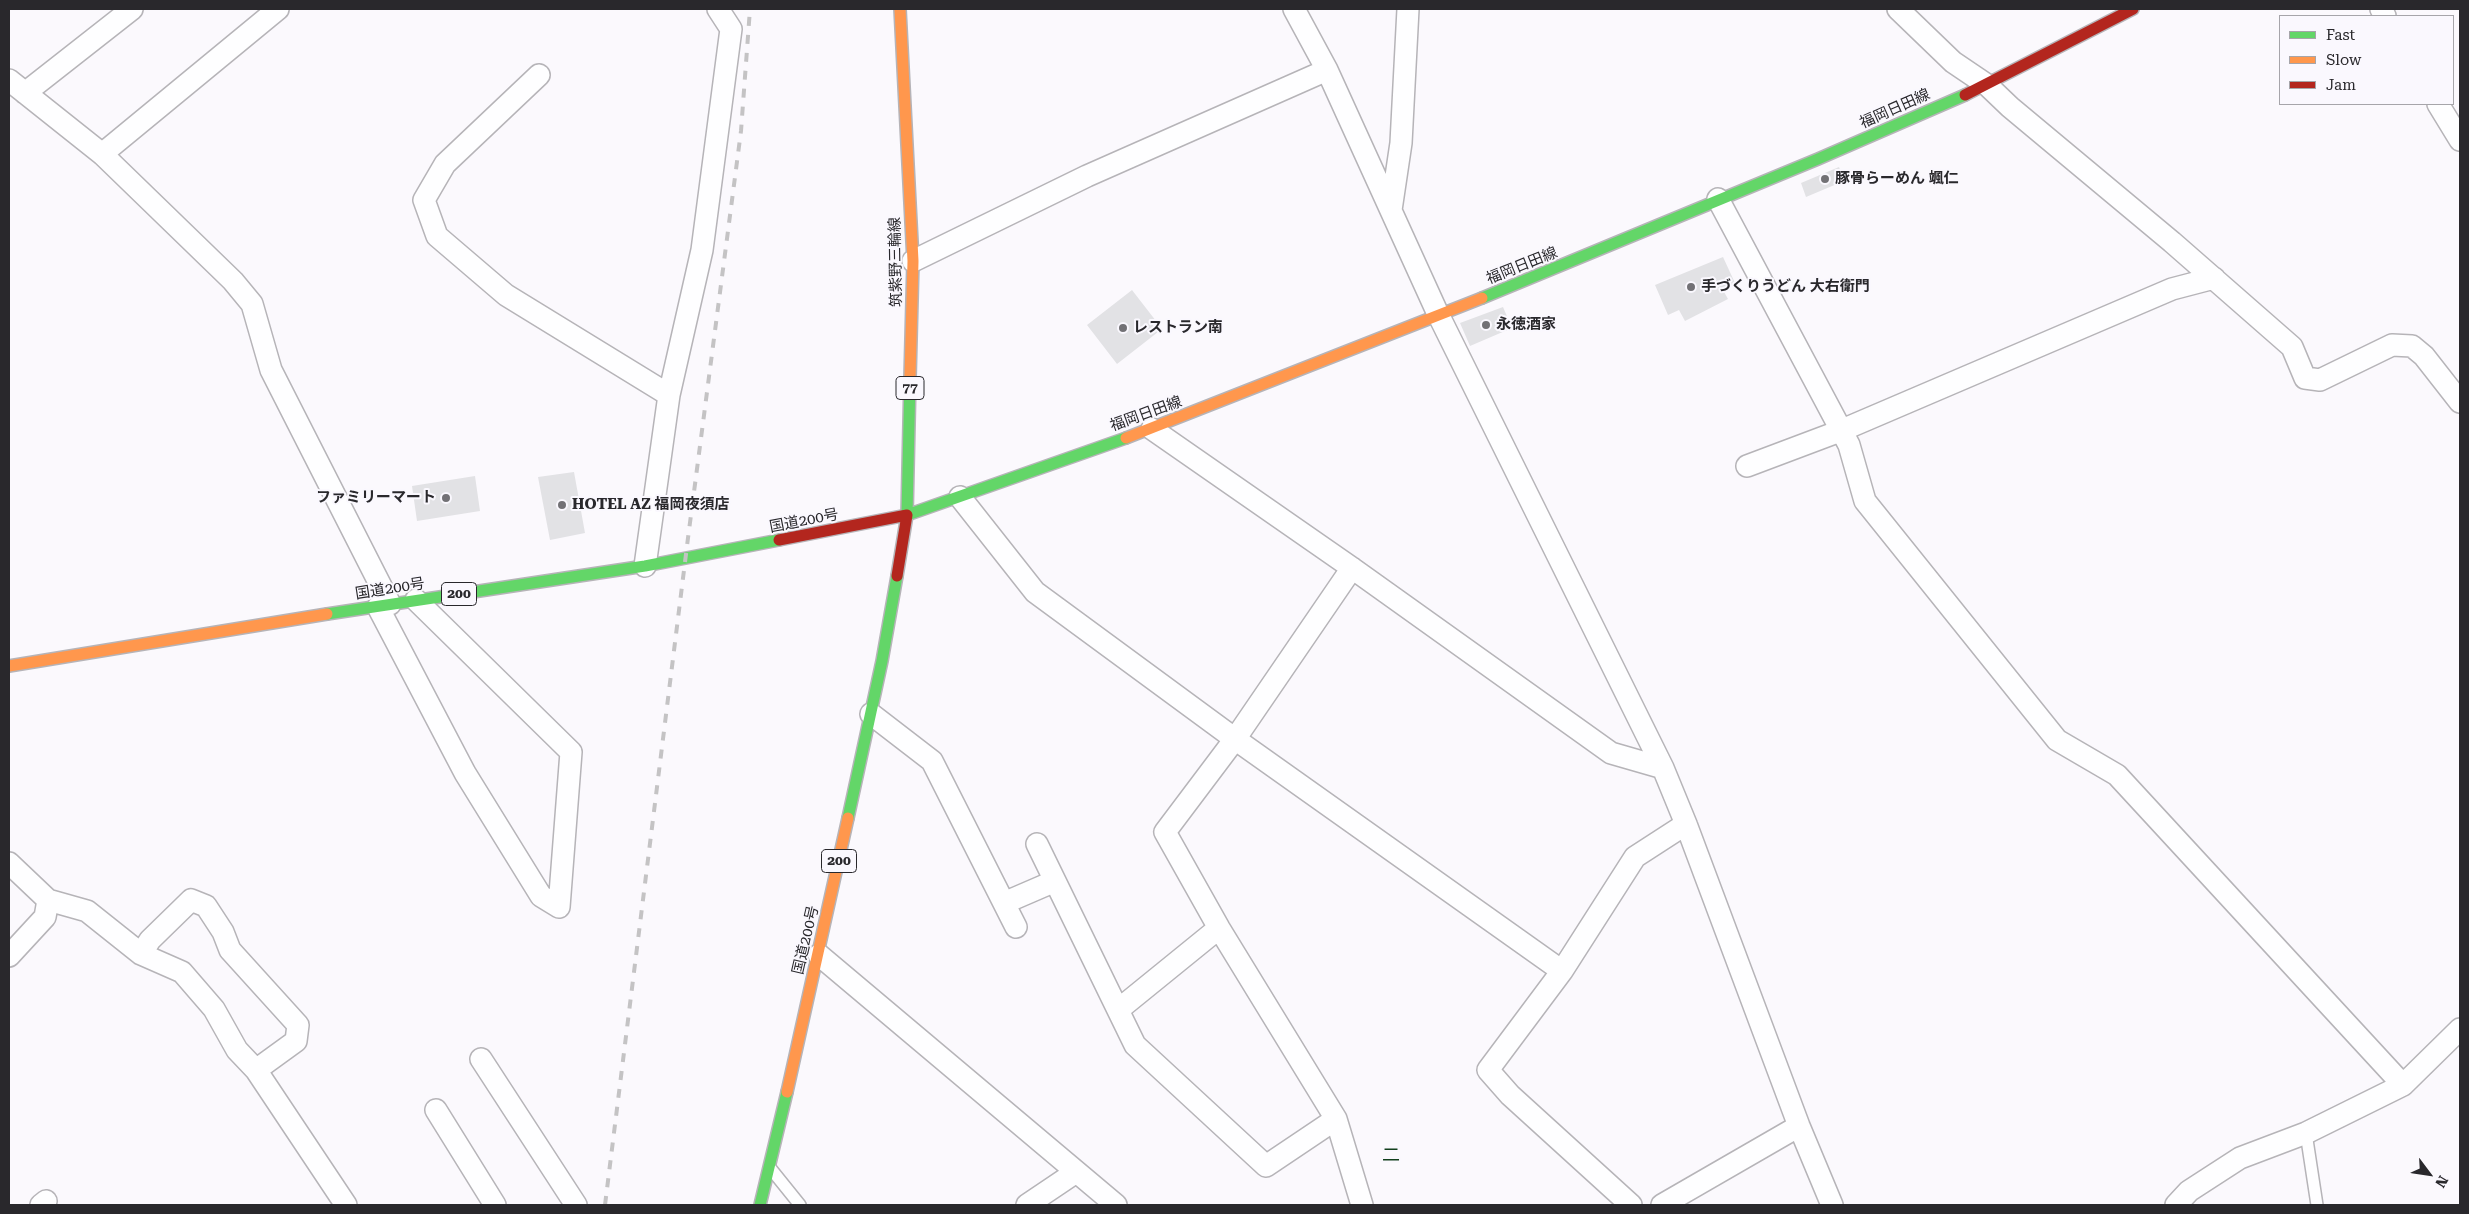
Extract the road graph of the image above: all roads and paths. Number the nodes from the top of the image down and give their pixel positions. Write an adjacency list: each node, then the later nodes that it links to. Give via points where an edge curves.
1 (132, 9): 12 (street)
2 (278, 9): 15 (street)
3 (718, 9): 21 (street, via 731,29 702,250)
4 (900, 9): 18 (main road, 筑紫野三輪線 / 77)
5 (1294, 9): 9 (street)
6 (1408, 9): 17 (street, via 1401,143)
7 (1898, 9): 11 (street, via 1953,62)
8 (2133, 9): 11 (main road, 福岡日田線)
9 (1327, 70): 17 (street); 18 (street, via 1087,176)
10 (539, 75): 21 (street, via 445,164 424,200 437,236 506,295)
11 (1987, 84): 16 (main road, 福岡日田線, via 1818,159); 19 (street, via 2010,107)
12 (17, 86): 15 (street)
13 (2439, 105): 14 (street)
14 (2460, 140)
15 (102, 154): 31 (street, via 252,304 271,370)
16 (1718, 199): 20 (main road, 福岡日田線, via 1506,290); 24 (street)
17 (1391, 210): 20 (street)
18 (912, 261): 27 (main road, 筑紫野三輪線 / 77)
19 (2214, 278): 22 (street, via 2292,347 2305,378 2320,380 2392,345 2412,346 2424,356); 24 (street, via 2172,288)
20 (1438, 314): 23 (main road, 福岡日田線); 35 (street)
21 (669, 395): 28 (street)
22 (2460, 402)
23 (1152, 429): 26 (main road, 福岡日田線); 29 (street)
24 (1840, 431): 25 (street); 52 (street, via 1849,445 1865,501 2057,740 2117,775)
25 (1747, 466)
26 (960, 497): 27 (main road, 福岡日田線); 34 (street, via 1036,592)
27 (907, 515): 28 (main road, 国道200号 / 200); 33 (main road, 国道200号 / 200)
28 (645, 566): 30 (main road, 国道200号 / 200)
29 (1352, 568): 34 (street); 35 (street, via 1611,753)
30 (416, 600): 31 (main road, 国道200号 / 200); 31 (street, via 571,752 559,907 541,896 465,773)
31 (384, 605): 32 (main road, 国道200号 / 200)
32 (9, 666)
33 (871, 714): 41 (street, via 932,761); 45 (main road, 国道200号 / 200)
34 (1235, 739): 43 (street, via 1165,832); 47 (street)
35 (1663, 768): 36 (street)
36 (1686, 824): 47 (street, via 1635,857); 55 (street)
37 (1037, 844): 39 (street)
38 (9, 863): 40 (street)
39 (1055, 881): 41 (street); 48 (street)
40 (48, 900): 44 (street, via 87,911); 46 (street, via 45,916)
41 (1004, 903): 42 (street)
42 (1016, 928)
43 (1219, 928): 48 (street); 54 (street)
44 (141, 954): 51 (street, via 182,972 214,1009 236,1050); 51 (street, via 150,940 191,900 206,906 230,950 298,1025 296,1041)
45 (818, 955): 57 (main road, 国道200号 / 200); 58 (street)
46 (9, 956)
47 (1562, 971): 67 (street, via 1488,1070 1510,1095)
48 (1118, 1010): 54 (street, via 1135,1045 1266,1166)
49 (2460, 1029): 52 (street)
50 (481, 1059): 61 (street)
51 (256, 1070): 59 (street)
52 (2403, 1085): 56 (street)
53 (436, 1110): 60 (street)
54 (1336, 1120): 66 (street)
55 (1799, 1126): 68 (street); 69 (street)
56 (2306, 1133): 70 (street, via 2240,1158 2189,1191); 71 (lane)
57 (769, 1167): 62 (main road, 国道200号 / 200); 63 (lane)
58 (1076, 1172): 64 (street); 65 (street)
59 (346, 1205)
60 (495, 1205)
61 (576, 1205)
62 (760, 1205)
63 (800, 1205)
64 (1027, 1205)
65 (1116, 1205)
66 (1362, 1205)
67 (1631, 1205)
68 (1662, 1205)
69 (1832, 1205)
70 (2176, 1205)
71 (2317, 1205)

